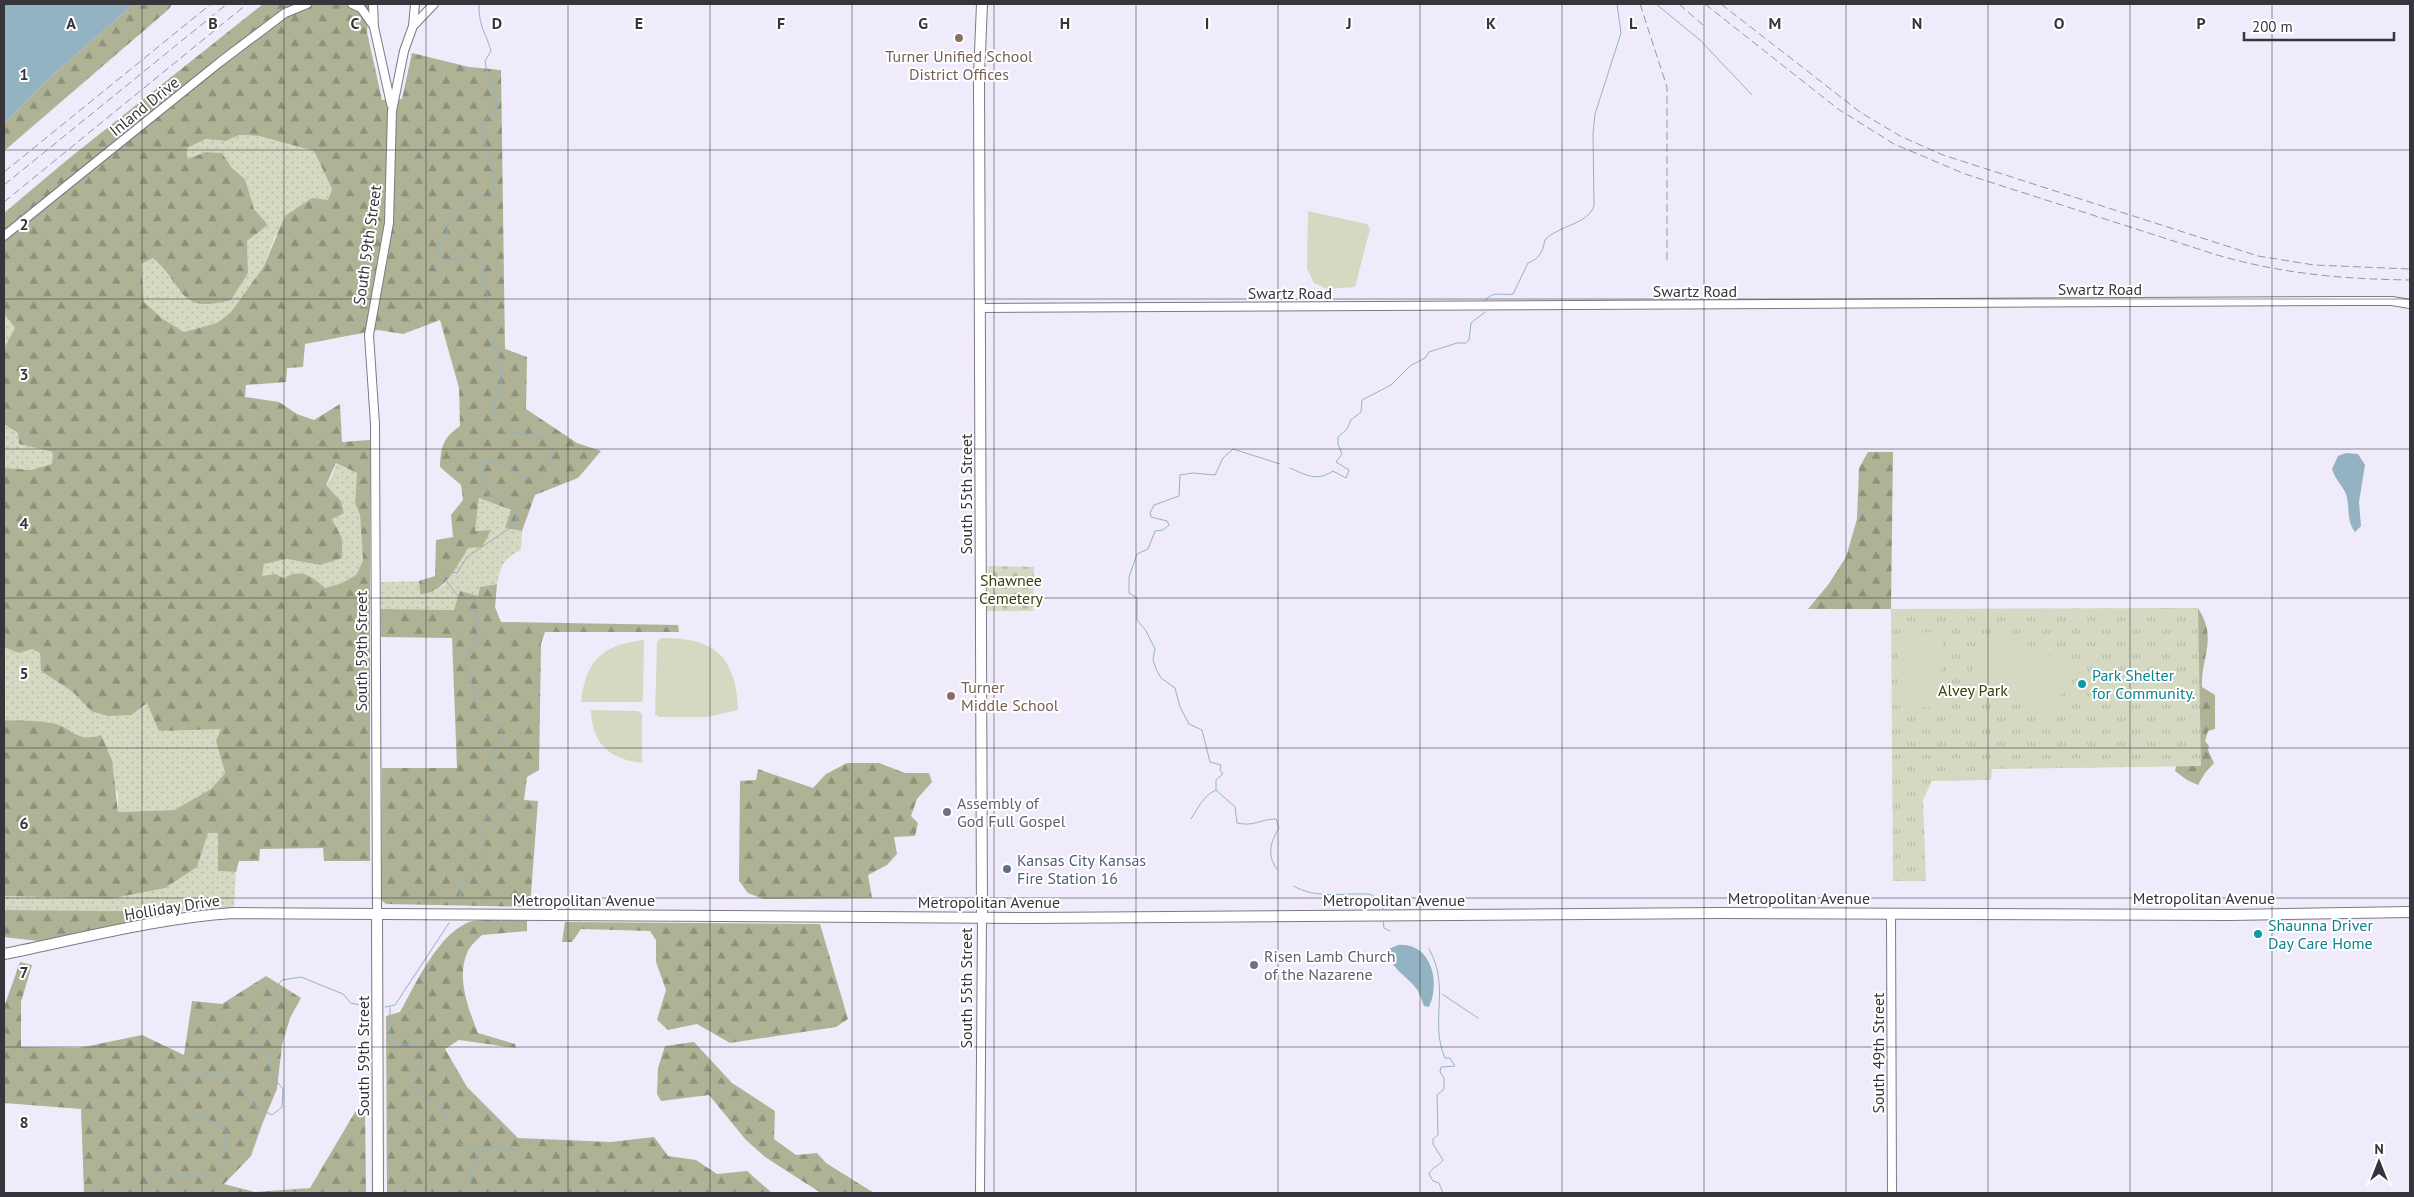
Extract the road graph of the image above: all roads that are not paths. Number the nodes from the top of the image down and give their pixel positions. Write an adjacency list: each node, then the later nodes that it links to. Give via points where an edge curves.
1 (307, 4): 10 (street, Inland Drive, via 285,13 220,62)
2 (352, 4): 8 (street, South 59th Street, via 361,8)
3 (373, 4): 8 (street, South 59th Street)
4 (415, 4): 7 (street, South 59th Street)
5 (434, 4): 7 (street, South 59th Street)
6 (982, 4): 12 (main road, South 55th Street, via 979,77)
7 (414, 26): 9 (street, South 59th Street, via 404,51)
8 (374, 27): 9 (street, South 59th Street)
9 (392, 111): 14 (street, South 59th Street, via 389,223 369,345 375,415)
10 (4, 236)
11 (2410, 304): 12 (street, Swartz Road, via 2348,301)
12 (980, 308): 16 (main road, South 55th Street)
13 (2410, 912): 15 (main road, Metropolitan Avenue, via 2231,915)
14 (377, 913): 16 (main road, Metropolitan Avenue); 17 (main road, Holliday Drive, via 204,915); 18 (main road, South 59th Street)
15 (1891, 913): 16 (main road, Metropolitan Avenue); 20 (street, South 49th Street)
16 (982, 917): 19 (street, South 55th Street)
17 (4, 954)
18 (378, 1193)
19 (980, 1193)
20 (1892, 1193)

